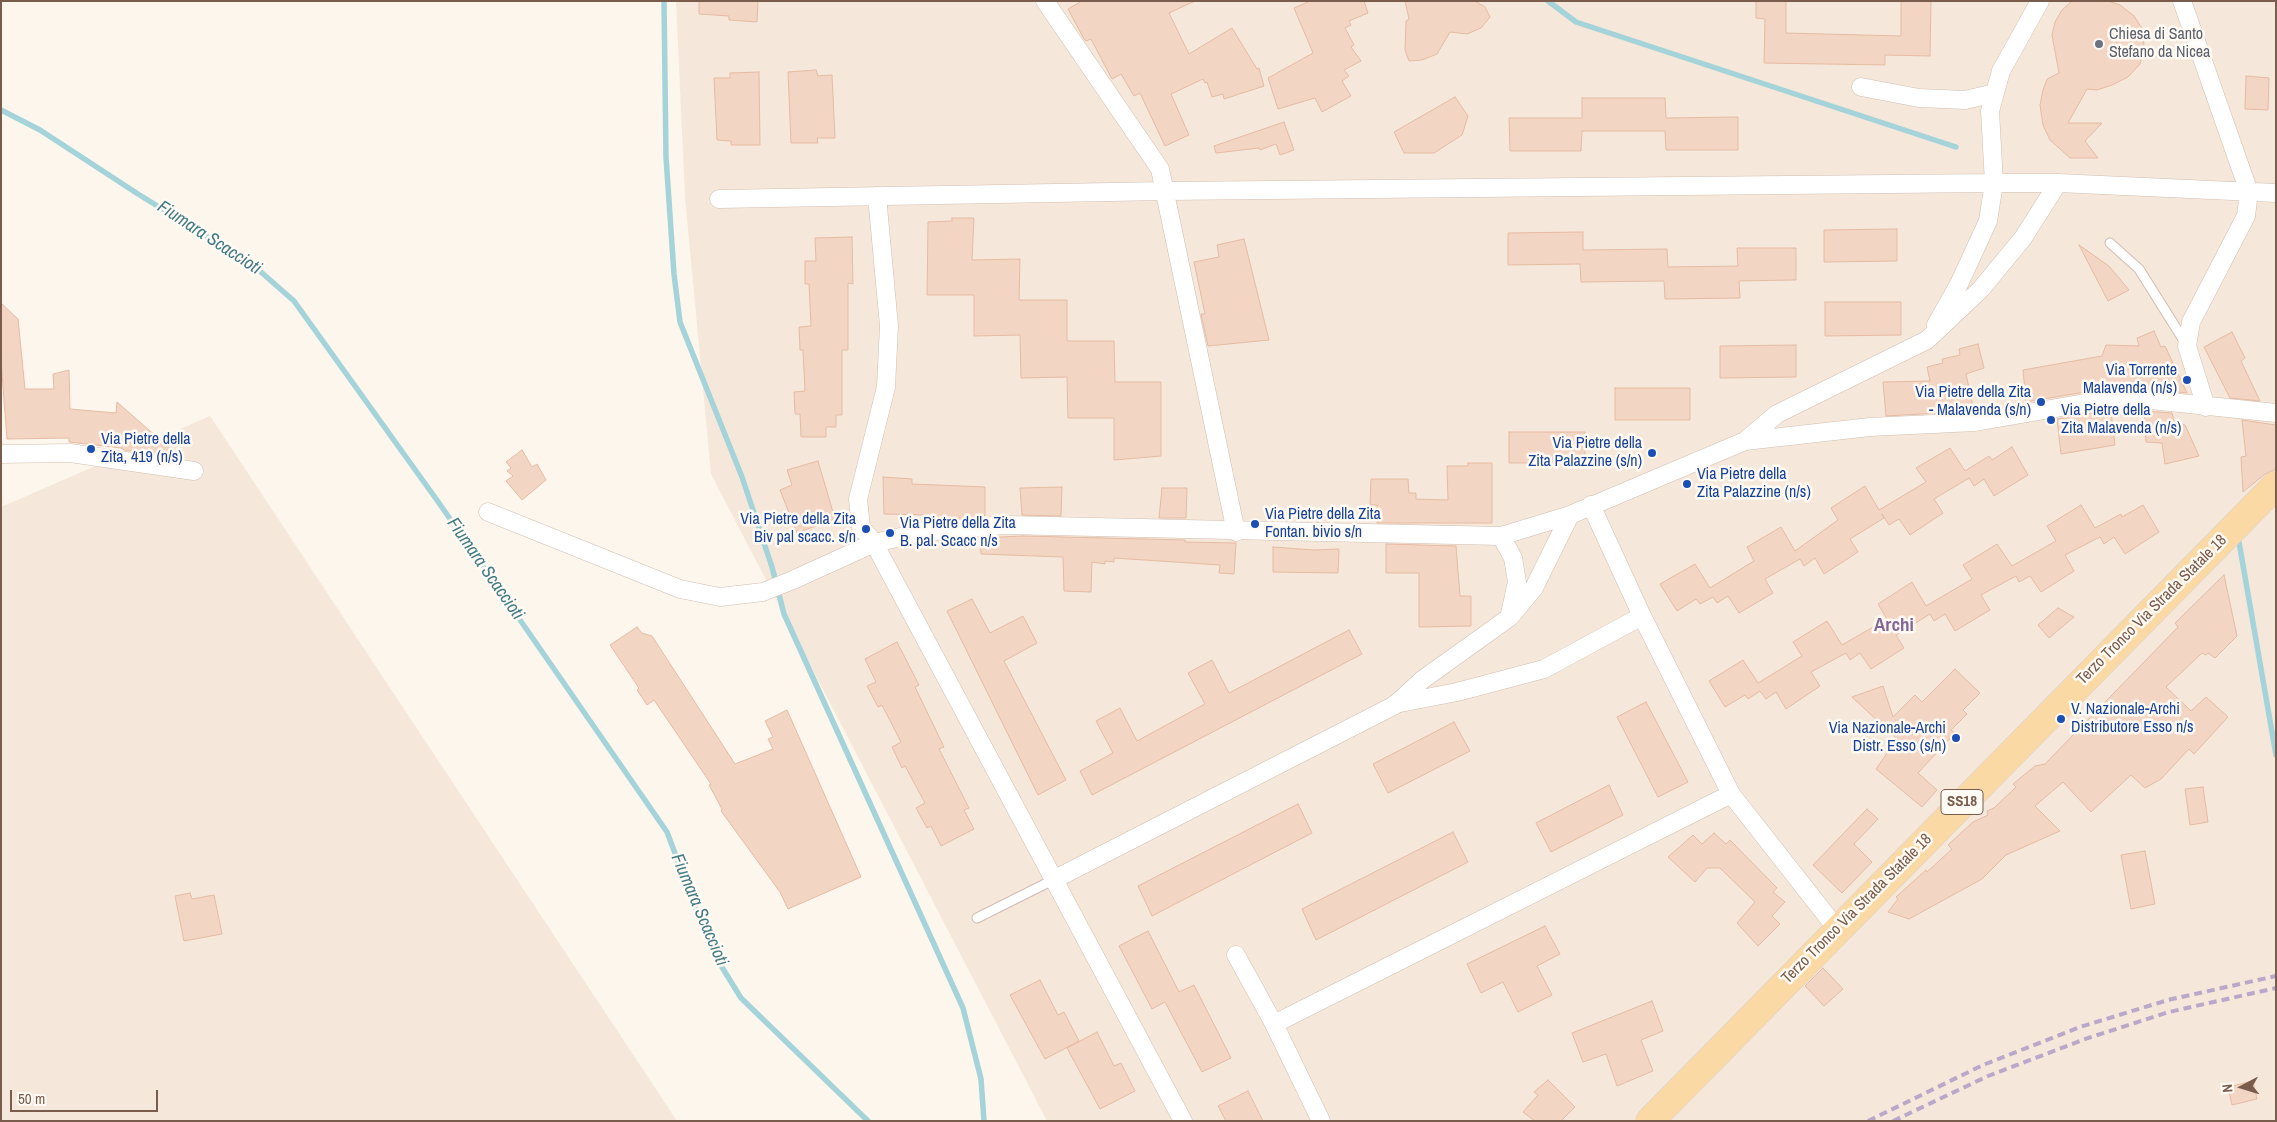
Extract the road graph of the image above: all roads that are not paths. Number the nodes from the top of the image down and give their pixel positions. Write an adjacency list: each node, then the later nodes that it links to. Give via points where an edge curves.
1 (1045, 1): 8 (street, via 1160,169)
2 (2040, 1): 5 (street, via 2001,71)
3 (2182, 1): 9 (street)
4 (1861, 87): 5 (street, via 1919,98 1965,100)
5 (1995, 93): 6 (street, via 1990,111)
6 (1994, 183): 7 (street); 8 (street); 14 (street, via 1988,221 1959,284)
7 (2058, 183): 9 (street); 14 (street, via 2023,238 1981,289)
8 (1166, 191): 11 (street); 25 (street)
9 (2249, 192): 10 (street); 15 (street, via 2246,216 2191,322)
10 (2276, 193)
11 (877, 196): 12 (street); 27 (street, via 889,326 886,387 858,499 861,527)
12 (719, 199)
13 (2110, 243): 15 (lane, via 2139,269)
14 (1927, 340): 18 (street, via 1777,414)
15 (2187, 346): 16 (street)
16 (2206, 407): 17 (street); 18 (street, via 2151,400 2091,402 1974,422 1870,427)
17 (2276, 413)
18 (1744, 441): 22 (street)
19 (1, 454): 20 (street, via 70,453)
20 (194, 471)
21 (2276, 485): 34 (main road, Terzo Tronco Via Strada Statale 18 / SS18)
22 (1591, 505): 24 (street); 28 (street)
23 (488, 512): 27 (street, via 680,589 720,597 763,592)
24 (1570, 515): 26 (street); 29 (street, via 1534,588)
25 (1236, 532): 26 (street); 27 (street, via 1005,525 923,532)
26 (1501, 536): 29 (street, via 1513,558 1517,582)
27 (874, 543): 32 (street)
28 (1642, 616): 30 (street, via 1544,669); 31 (street)
29 (1510, 617): 30 (street, via 1422,680)
30 (1395, 704): 32 (street)
31 (1731, 794): 34 (street); 36 (street)
32 (1053, 880): 33 (lane); 37 (street)
33 (977, 918)
34 (1838, 929): 39 (main road, Terzo Tronco Via Strada Statale 18 / SS18)
35 (1236, 955): 36 (street)
36 (1274, 1024): 38 (street)
37 (1182, 1121)
38 (1321, 1121)
39 (1650, 1121)

